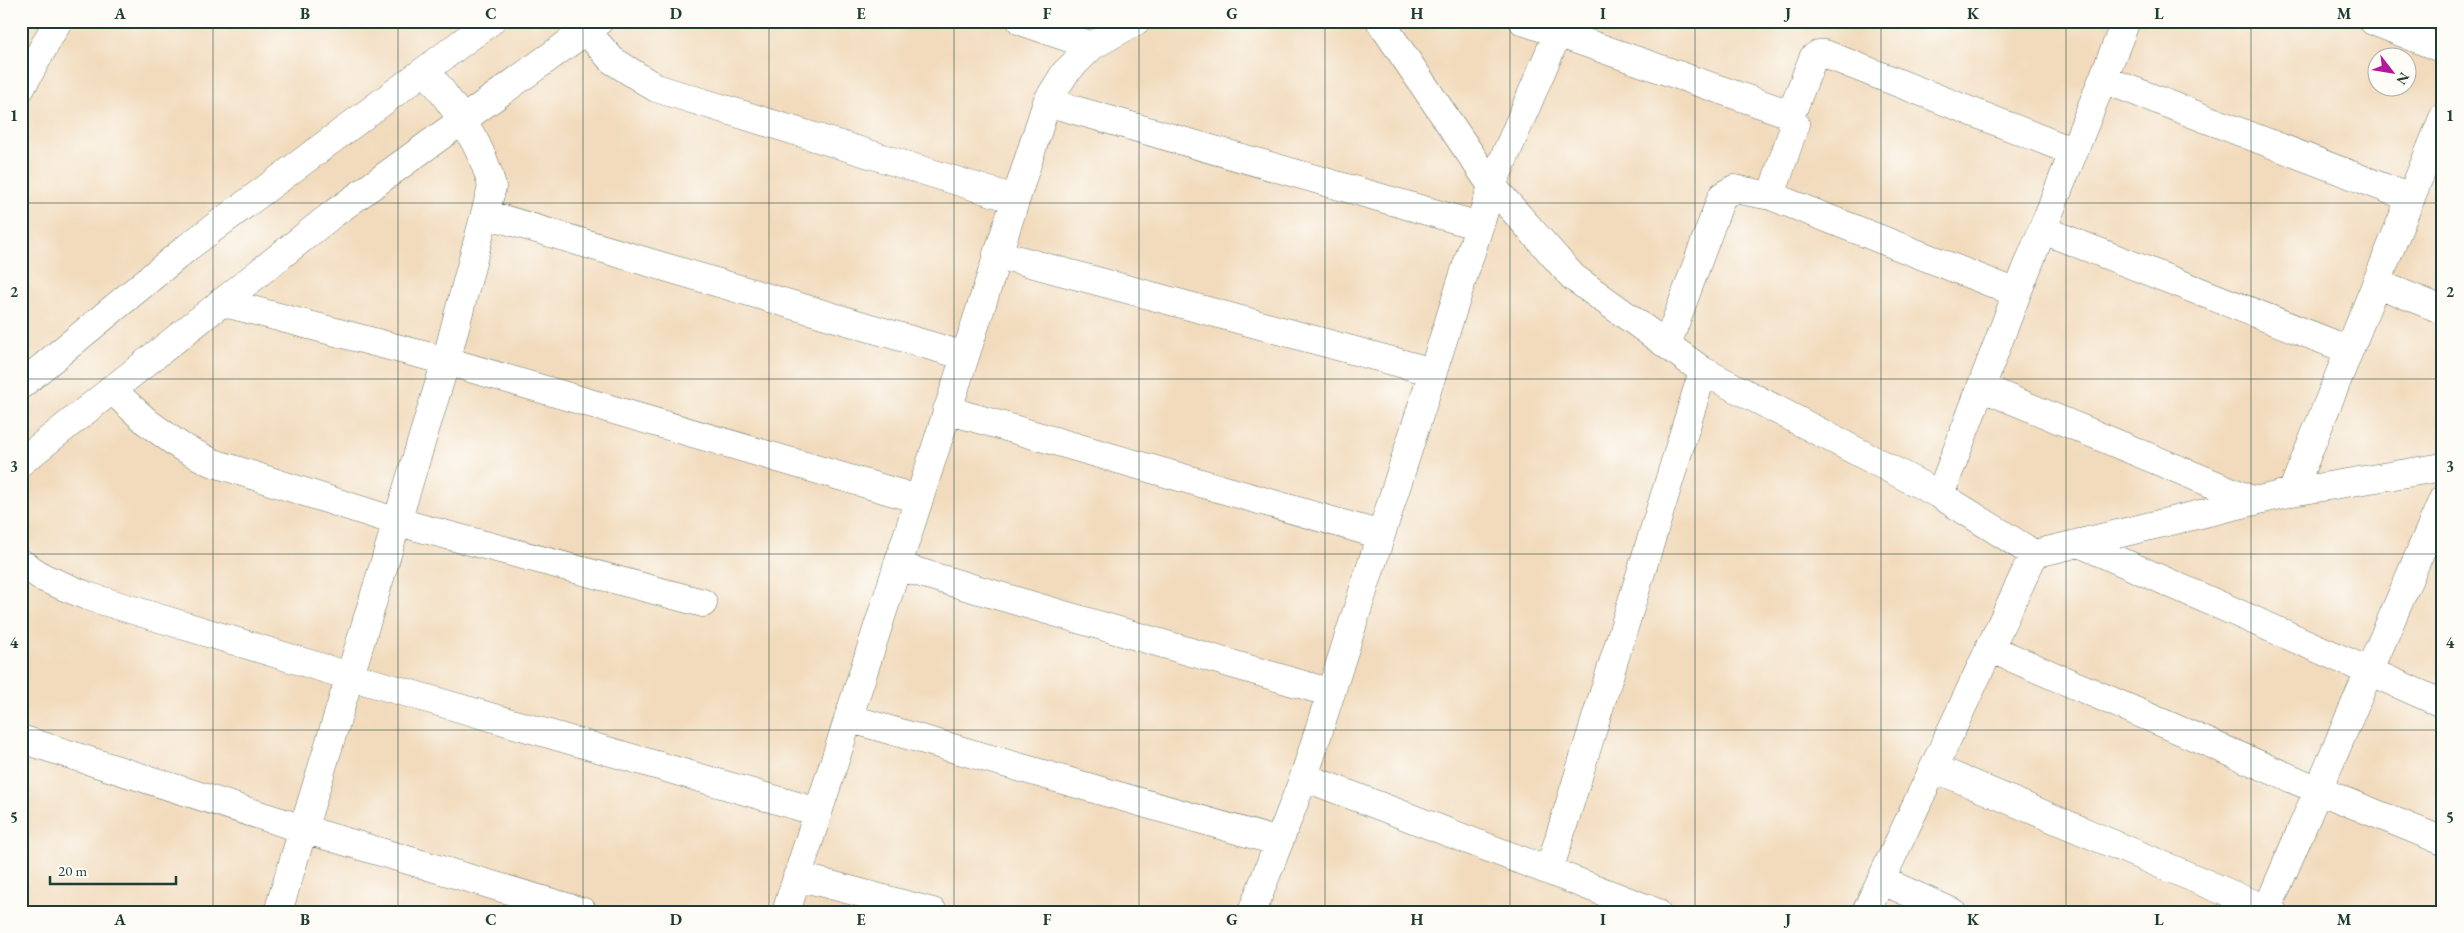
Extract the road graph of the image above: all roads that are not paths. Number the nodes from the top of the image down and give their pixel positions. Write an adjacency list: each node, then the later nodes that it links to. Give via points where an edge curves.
1 (58, 21): 15 (street)
2 (491, 21): 13 (street)
3 (1021, 21): 11 (street)
4 (1136, 21): 11 (street)
5 (1380, 21): 21 (street)
6 (1523, 21): 10 (street)
7 (2126, 21): 14 (street)
8 (2373, 21): 12 (street)
9 (593, 26): 18 (street); 24 (street, via 612,60 656,88)
10 (1560, 28): 17 (street); 21 (street)
11 (1092, 46): 16 (street, via 1065,73)
12 (2443, 49)
13 (426, 70): 18 (street); 39 (street, via 188,247)
14 (2103, 79): 20 (street); 23 (street)
15 (21, 88)
16 (1047, 102): 24 (street); 26 (street)
17 (1790, 117): 20 (street, via 1813,58 1825,54); 22 (street, via 1795,124)
18 (463, 119): 25 (street, via 488,168 492,187); 31 (street, via 333,214)
19 (2441, 129): 23 (street)
20 (2074, 152): 27 (street)
21 (1492, 186): 26 (street); 33 (street, via 1573,277)
22 (1771, 196): 30 (street); 33 (street, via 1734,189 1722,196)
23 (2411, 198): 29 (street)
24 (1016, 199): 28 (street)
25 (486, 214): 35 (street); 36 (street)
26 (1479, 226): 38 (street)
27 (2043, 230): 30 (street); 34 (street)
28 (997, 254): 35 (street); 38 (street)
29 (2376, 283): 32 (street); 34 (street)
30 (2017, 293): 40 (street)
31 (221, 302): 36 (street); 41 (street)
32 (2443, 310)
33 (1667, 345): 37 (street)
34 (2349, 350): 45 (street)
35 (965, 356): 42 (street)
36 (446, 361): 47 (street); 50 (street)
37 (1703, 371): 46 (street); 72 (street)
38 (1433, 372): 51 (street)
39 (21, 385)
40 (1982, 387): 46 (street); 49 (street)
41 (110, 389): 43 (street); 50 (street, via 180,446 211,462)
42 (947, 410): 47 (street); 51 (street)
43 (21, 462)
44 (2443, 467): 45 (street)
45 (2292, 492): 49 (street)
46 (1940, 495): 54 (street)
47 (918, 499): 56 (street)
48 (2443, 499): 53 (street)
49 (2254, 501): 52 (street)
50 (398, 522): 57 (street); 60 (street)
51 (1381, 535): 61 (street)
52 (2079, 543): 54 (street); 59 (street)
53 (2432, 552): 59 (street)
54 (2034, 554): 58 (street)
55 (21, 563): 60 (street, via 44,578 87,596)
56 (897, 566): 61 (street); 63 (street)
57 (703, 603)
58 (1989, 648): 65 (street); 67 (street)
59 (2368, 672): 62 (street); 67 (street)
60 (349, 676): 68 (street); 69 (street)
61 (1331, 693): 66 (street)
62 (2443, 704)
63 (848, 718): 68 (street); 71 (street)
64 (21, 739): 69 (street)
65 (1934, 768): 74 (street); 75 (street)
66 (1304, 777): 71 (street); 72 (street)
67 (2318, 790): 70 (street); 75 (street)
68 (818, 812): 73 (street)
69 (303, 829): 76 (street); 77 (street)
70 (2443, 841)
71 (1279, 842): 80 (street)
72 (1549, 871): 81 (street)
73 (797, 876): 78 (street); 79 (street)
74 (1881, 880): 82 (street); 83 (street)
75 (2268, 911)
76 (278, 912)
77 (583, 912)
78 (786, 912)
79 (933, 912)
80 (1252, 912)
81 (1656, 912)
82 (1866, 912)
83 (1952, 912)

